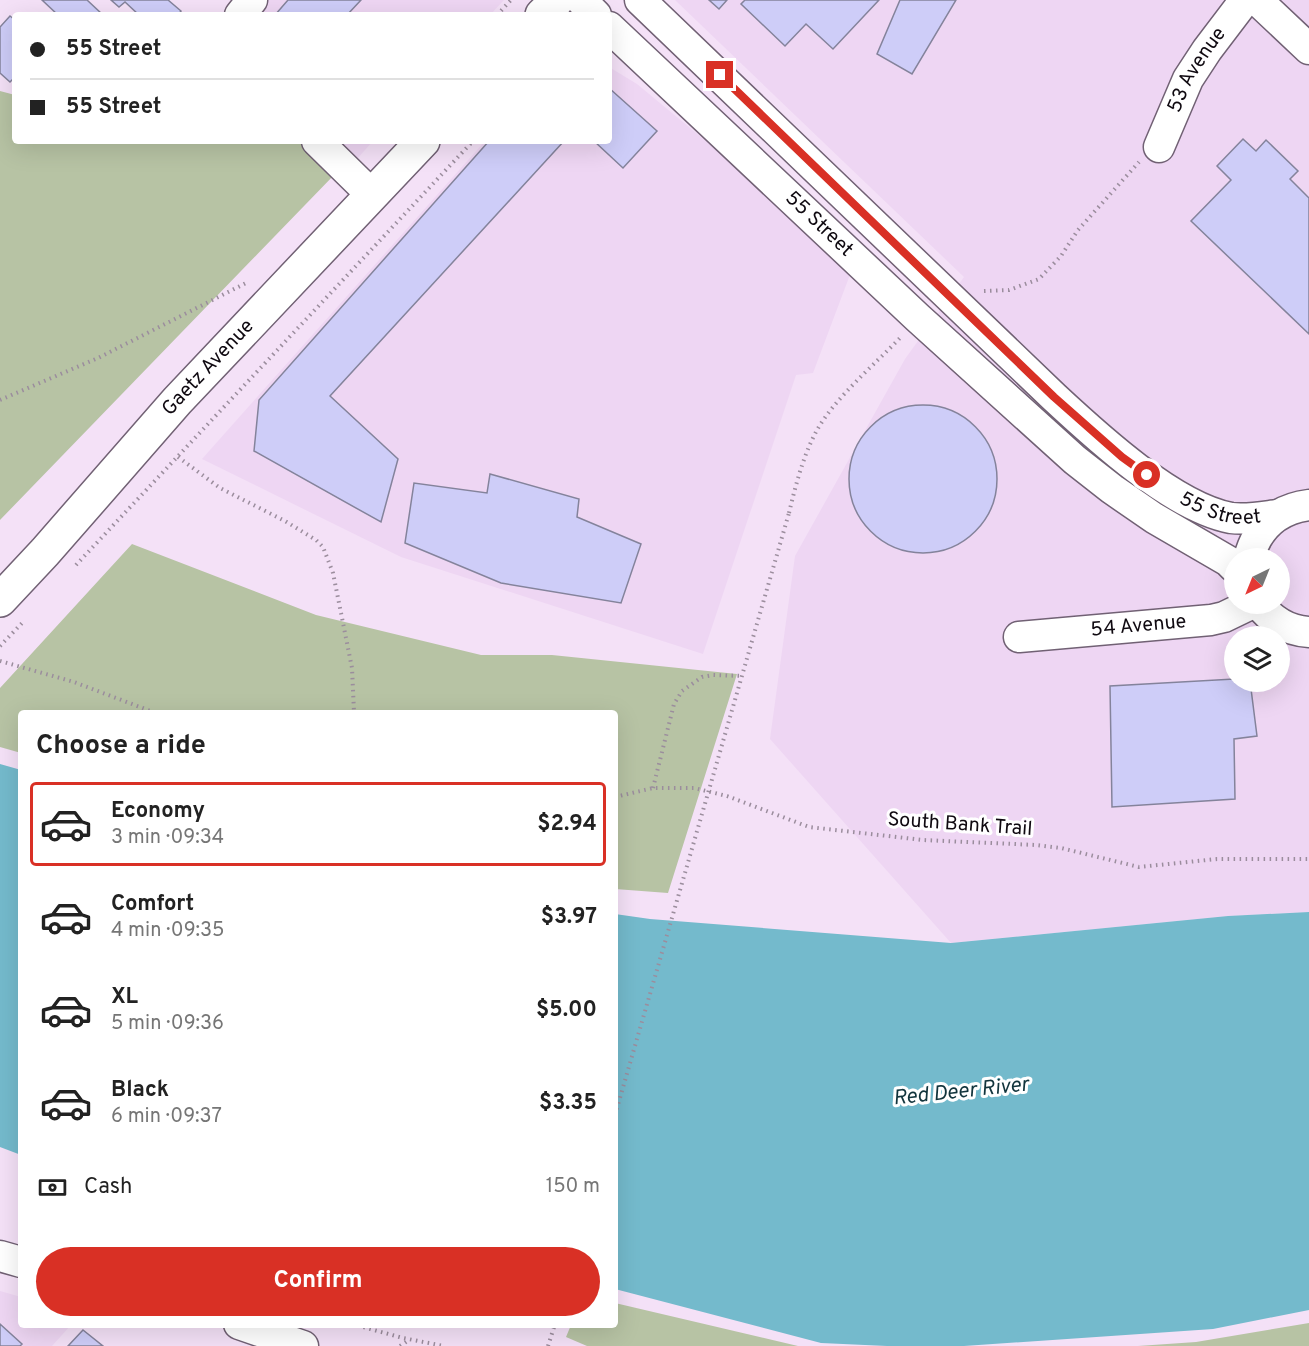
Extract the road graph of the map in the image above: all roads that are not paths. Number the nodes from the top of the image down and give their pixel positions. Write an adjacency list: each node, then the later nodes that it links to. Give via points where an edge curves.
1 (252, 0): 7 (street)
2 (556, 0): 8 (main road)
3 (580, 0): 9 (street)
4 (640, 0): 17 (street, 55 Street, via 1122,457 1170,490 1220,515 1251,519)
5 (1245, 0): 14 (street, 53 Avenue, via 1188,79)
6 (1257, 0): 11 (street)
7 (242, 12)
8 (545, 12)
9 (593, 12)
10 (612, 30): 19 (street, 55 Street, via 1075,460 1154,518)
11 (1309, 49)
12 (320, 144): 15 (street)
13 (420, 144): 15 (main road, Gaetz Avenue)
14 (1159, 147)
15 (372, 195): 20 (main road, Gaetz Avenue, via 177,401)
16 (1309, 505): 17 (street, 55 Street)
17 (1277, 515): 18 (street, via 1263,527)
18 (1252, 548)
19 (1224, 559)
20 (0, 600)
21 (1228, 614): 24 (street, 54 Avenue, via 1211,620)
22 (1267, 614): 23 (street, via 1286,628)
23 (1309, 632)
24 (1019, 637)
25 (0, 1256): 26 (street)
26 (18, 1261)
27 (251, 1328): 28 (street)
28 (303, 1346)

